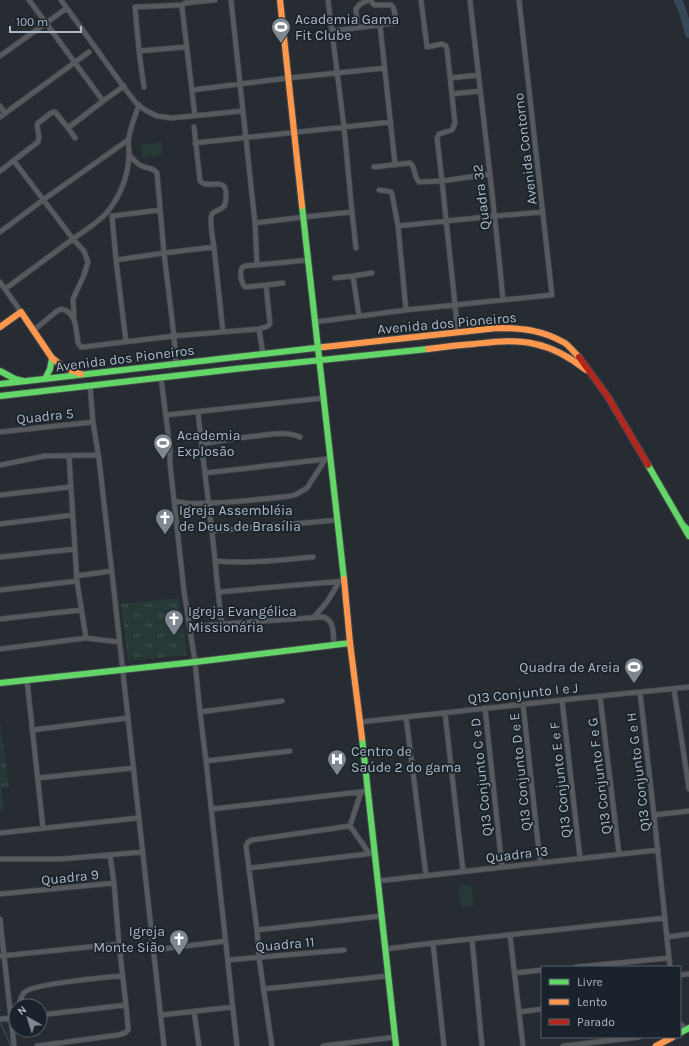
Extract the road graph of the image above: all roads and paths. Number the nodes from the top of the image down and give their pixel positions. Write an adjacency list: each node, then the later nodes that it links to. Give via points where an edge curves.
1 (29, 0): 13 (street)
2 (61, 0): 12 (street)
3 (215, 0): 11 (street)
4 (231, 0): 27 (street)
5 (280, 0): 25 (main road)
6 (328, 0): 16 (street)
7 (370, 0): 14 (street, via 373,4 391,5 394,10 394,23); 15 (street, via 360,4 356,9)
8 (421, 0): 26 (street, via 427,47 442,44 446,46)
9 (470, 0): 24 (street, Quadra 32)
10 (519, 0): 60 (street, Avenida Contorno)
11 (183, 5): 17 (street); 19 (street, via 135,7)
12 (67, 8): 13 (street); 28 (street)
13 (46, 23): 20 (street); 21 (street)
14 (380, 25): 15 (street); 22 (street)
15 (358, 28): 16 (street)
16 (332, 31): 23 (street)
17 (186, 47): 19 (street); 30 (street)
18 (89, 52): 21 (street)
19 (139, 52): 29 (street)
20 (0, 56)
21 (75, 62): 33 (street); 37 (street)
22 (385, 68): 23 (street); 40 (street)
23 (337, 73): 25 (street); 42 (street)
24 (478, 75): 26 (street); 31 (street, Quadra 32)
25 (288, 78): 27 (street); 44 (main road)
26 (451, 78): 32 (street)
27 (240, 84): 30 (street); 36 (street)
28 (124, 86): 33 (street); 34 (street)
29 (144, 87)
30 (192, 90): 38 (street)
31 (480, 91): 32 (street); 54 (street, Quadra 32)
32 (452, 94): 55 (street, via 454,127 436,138)
33 (103, 101): 43 (street)
34 (139, 105): 38 (street, via 157,116); 47 (street)
35 (0, 106): 37 (street)
36 (242, 110): 38 (street); 45 (street)
37 (5, 113): 39 (street)
38 (194, 116)
39 (0, 117)
40 (391, 122): 42 (street); 51 (street)
41 (194, 127): 48 (street)
42 (344, 127): 44 (street); 59 (street)
43 (68, 128): 46 (street); 50 (street, via 55,112 51,113 37,125 38,142)
44 (294, 133): 45 (street); 64 (main road)
45 (245, 137): 48 (street); 66 (street)
46 (75, 138)
47 (128, 140): 49 (street); 57 (street)
48 (195, 143): 70 (street, via 200,181 202,184 223,185 226,190 225,205 211,218)
49 (129, 155): 58 (street, via 138,164 152,168 157,173); 61 (street, via 120,192)
50 (14, 160): 53 (street); 57 (street)
51 (395, 164): 52 (street); 55 (street, via 410,162 419,182)
52 (374, 167)
53 (0, 171)
54 (490, 174): 55 (street); 63 (street, Quadra 32)
55 (442, 180): 65 (street)
56 (379, 190): 67 (street, via 391,192)
57 (43, 200): 68 (street); 69 (street)
58 (160, 210): 62 (street); 72 (street)
59 (352, 212): 64 (street); 71 (street)
60 (543, 212): 63 (street); 83 (street, Avenida Contorno, via 552,295)
61 (103, 216): 62 (street); 69 (street)
62 (112, 216): 73 (street)
63 (495, 216): 65 (street); 83 (street, Quadra 32)
64 (304, 217): 66 (street); 74 (main road)
65 (446, 221): 67 (street); 84 (street)
66 (254, 223): 75 (street)
67 (398, 226): 85 (street)
68 (0, 232)
69 (73, 239): 82 (street); 87 (street, via 84,251 88,262 73,299)
70 (214, 247): 72 (street); 94 (street)
71 (356, 248)
72 (164, 253): 73 (street); 96 (street)
73 (116, 260): 98 (street)
74 (308, 260): 75 (street); 89 (main road)
75 (257, 265): 81 (street, via 242,268 242,284 244,287)
76 (372, 273): 77 (street)
77 (353, 276): 78 (street); 88 (street)
78 (335, 278)
79 (0, 282): 82 (street)
80 (283, 283): 81 (street)
81 (266, 285): 91 (street, via 270,324)
82 (5, 289): 86 (street)
83 (503, 300): 84 (street)
84 (455, 306): 85 (street); 95 (street)
85 (406, 310): 88 (street)
86 (21, 312): 90 (main road); 93 (main road)
87 (74, 316): 93 (street, via 61,309); 98 (street, via 78,343 81,347)
88 (359, 316): 89 (street)
89 (316, 322): 100 (main road)
90 (0, 328)
91 (259, 329): 94 (street); 102 (street)
92 (527, 329): 95 (main road, Avenida dos Pioneiros, via 497,328); 99 (main road, via 529,335); 111 (main road, Avenida dos Pioneiros, via 566,344)
93 (34, 330): 103 (main road)
94 (223, 332): 96 (street)
95 (458, 333): 97 (main road, Avenida dos Pioneiros)
96 (174, 336): 98 (street); 107 (street)
97 (391, 339): 100 (main road, Avenida dos Pioneiros); 101 (main road)
98 (126, 342)
99 (526, 342): 101 (main road, Avenida dos Pioneiros, via 500,341); 111 (main road, Avenida dos Pioneiros, via 551,349)
100 (318, 348): 102 (main road, Avenida dos Pioneiros); 106 (main road)
101 (391, 353): 106 (main road, Avenida dos Pioneiros)
102 (263, 354): 104 (main road, Avenida dos Pioneiros)
103 (52, 358): 112 (main road, via 65,368); 115 (main road, via 52,365)
104 (233, 358): 105 (main road, Avenida dos Pioneiros); 108 (main road, via 232,362)
105 (224, 359): 107 (main road, Avenida dos Pioneiros); 109 (main road)
106 (319, 361): 108 (main road, Avenida dos Pioneiros); 121 (main road)
107 (176, 364): 112 (main road, Avenida dos Pioneiros)
108 (236, 369): 109 (main road, Avenida dos Pioneiros)
109 (225, 370): 114 (main road, Avenida dos Pioneiros)
110 (0, 371): 116 (main road)
111 (591, 374): 140 (main road, via 608,397)
112 (82, 375): 113 (main road, Avenida dos Pioneiros)
113 (54, 378): 115 (main road, Avenida dos Pioneiros); 119 (main road, via 55,387)
114 (161, 378): 118 (main road, Avenida dos Pioneiros); 123 (street)
115 (45, 379): 116 (main road, Avenida dos Pioneiros)
116 (24, 382): 117 (main road, Avenida dos Pioneiros)
117 (0, 384)
118 (90, 386): 119 (main road, Avenida dos Pioneiros); 124 (street)
119 (50, 390): 120 (main road, Avenida dos Pioneiros)
120 (0, 396)
121 (324, 398): 122 (street); 130 (main road)
122 (198, 412): 123 (street); 127 (street)
123 (166, 415): 135 (street)
124 (93, 422): 125 (street, Quadra 5); 128 (street)
125 (0, 432)
126 (300, 437): 127 (street, via 281,433)
127 (202, 444): 132 (street)
128 (98, 455): 129 (street); 148 (street)
129 (69, 456): 131 (street, via 46,456); 133 (street)
130 (328, 459): 132 (street); 136 (street, via 307,488 297,494); 138 (main road)
131 (0, 465)
132 (205, 473): 136 (street)
133 (70, 487): 134 (street); 137 (street)
134 (0, 495)
135 (174, 501): 136 (street, via 183,504); 157 (street)
136 (208, 503): 141 (street)
137 (73, 515): 139 (street); 144 (street)
138 (338, 520): 141 (street); 150 (main road)
139 (0, 524)
140 (682, 524): 142 (main road); 143 (main road)
141 (211, 531): 147 (street)
142 (689, 531)
143 (689, 536)
144 (75, 550): 145 (street); 149 (street)
145 (0, 557)
146 (313, 557): 147 (street, via 253,562)
147 (215, 561): 152 (street)
148 (111, 571): 149 (street); 159 (street)
149 (77, 578): 151 (street); 153 (street)
150 (342, 582): 152 (street); 154 (street); 160 (main road)
151 (0, 590)
152 (218, 592): 156 (street)
153 (81, 610): 155 (street); 158 (street)
154 (314, 617): 156 (street); 161 (street, via 323,617 330,621)
155 (0, 619)
156 (222, 624): 157 (street)
157 (190, 628): 163 (street)
158 (86, 638): 159 (street); 162 (street)
159 (119, 642): 164 (street)
160 (350, 643): 161 (main road); 179 (main road)
161 (334, 644): 163 (main road)
162 (0, 649)
163 (195, 662): 164 (main road); 175 (street)
164 (122, 669): 165 (main road); 178 (street)
165 (27, 680): 166 (main road); 180 (street)
166 (0, 683)
167 (689, 687): 168 (street, Q13 Conjunto I e J)
168 (674, 689): 169 (street, Q13 Conjunto I e J); 185 (street)
169 (640, 692): 170 (street, Q13 Conjunto I e J); 190 (street, Q13 Conjunto G e H)
170 (600, 696): 171 (street, Q13 Conjunto I e J); 198 (street, Q13 Conjunto F e G)
171 (562, 700): 173 (street, Q13 Conjunto I e J); 200 (street, Q13 Conjunto E e F)
172 (282, 701): 175 (street)
173 (523, 704): 174 (street, Q13 Conjunto I e J); 202 (street, Q13 Conjunto D e E)
174 (485, 708): 176 (street, Q13 Conjunto I e J); 203 (street, Q13 Conjunto C e D)
175 (200, 712): 182 (street)
176 (445, 713): 177 (street, Q13 Conjunto I e J); 205 (street)
177 (406, 717): 179 (street, Q13 Conjunto I e J); 206 (street)
178 (128, 718): 180 (street); 183 (street)
179 (360, 722): 186 (main road)
180 (32, 730): 184 (street)
181 (290, 751): 182 (street)
182 (206, 761): 188 (street)
183 (133, 768): 184 (street); 191 (street)
184 (38, 778): 193 (street)
185 (689, 789)
186 (368, 791): 187 (street); 197 (main road)
187 (361, 792): 188 (street); 192 (street)
188 (212, 809): 219 (street)
189 (689, 811): 190 (street)
190 (654, 815): 195 (street, Q13 Conjunto G e H)
191 (138, 818): 193 (street); 196 (street)
192 (350, 826): 197 (street); 204 (street, via 252,840 246,846)
193 (43, 828): 194 (street)
194 (0, 833)
195 (658, 850): 198 (street, Quadra 13); 211 (street, Q13 Conjunto G e H)
196 (142, 852): 199 (street); 223 (street)
197 (372, 853): 204 (street); 207 (main road)
198 (619, 854): 200 (street, Quadra 13)
199 (110, 855): 201 (street, via 49,860); 208 (street, Quadra 9)
200 (580, 858): 202 (street, Quadra 13)
201 (0, 859)
202 (540, 862): 203 (street, Quadra 13)
203 (502, 867): 205 (street, Quadra 13)
204 (250, 868): 214 (street)
205 (463, 871): 206 (street, Quadra 13)
206 (426, 875): 207 (street, Quadra 13)
207 (378, 880): 210 (main road)
208 (114, 884): 209 (street, Quadra 9); 221 (street)
209 (0, 894)
210 (382, 916): 214 (street); 222 (main road)
211 (665, 918): 216 (street); 217 (street, Q13 Conjunto G e H)
212 (0, 919): 213 (street)
213 (0, 927): 225 (street)
214 (257, 930): 226 (street)
215 (689, 934): 217 (street)
216 (510, 935): 218 (street); 232 (street)
217 (667, 937): 227 (street, Q13 Conjunto G e H)
218 (472, 939): 220 (street); 258 (street)
219 (226, 941): 223 (street); 228 (street)
220 (433, 943): 222 (street); 257 (street)
221 (119, 944): 225 (street); 233 (street)
222 (386, 949): 234 (main road)
223 (154, 950): 246 (street)
224 (344, 950): 226 (street, Quadra 11)
225 (2, 956): 235 (street)
226 (259, 958): 228 (street, Quadra 11); 237 (street)
227 (669, 958): 229 (street); 230 (street, Q13 Conjunto G e H)
228 (228, 960): 241 (street)
229 (586, 966)
230 (670, 966)
231 (541, 970): 232 (street)
232 (515, 973): 244 (street)
233 (123, 976): 239 (street, via 35,987 25,991); 240 (street)
234 (388, 976): 237 (street); 247 (main road)
235 (7, 985): 236 (street); 238 (street)
236 (0, 986)
237 (263, 990): 254 (street)
238 (9, 998)
239 (21, 998)
240 (126, 1005): 245 (street); 250 (street, via 128,1030 125,1033)
241 (233, 1007): 243 (street); 253 (street)
242 (541, 1009): 244 (street)
243 (194, 1011): 246 (street); 252 (street)
244 (519, 1012): 259 (street)
245 (48, 1014)
246 (161, 1015): 251 (street)
247 (396, 1037): 255 (street); 256 (main road)
248 (631, 1038): 260 (street)
249 (671, 1038): 261 (main road)
250 (37, 1046)
251 (164, 1046)
252 (199, 1046)
253 (238, 1046)
254 (272, 1046)
255 (323, 1046)
256 (396, 1046)
257 (444, 1046)
258 (482, 1046)
259 (524, 1046)
260 (563, 1046)
261 (656, 1046)

